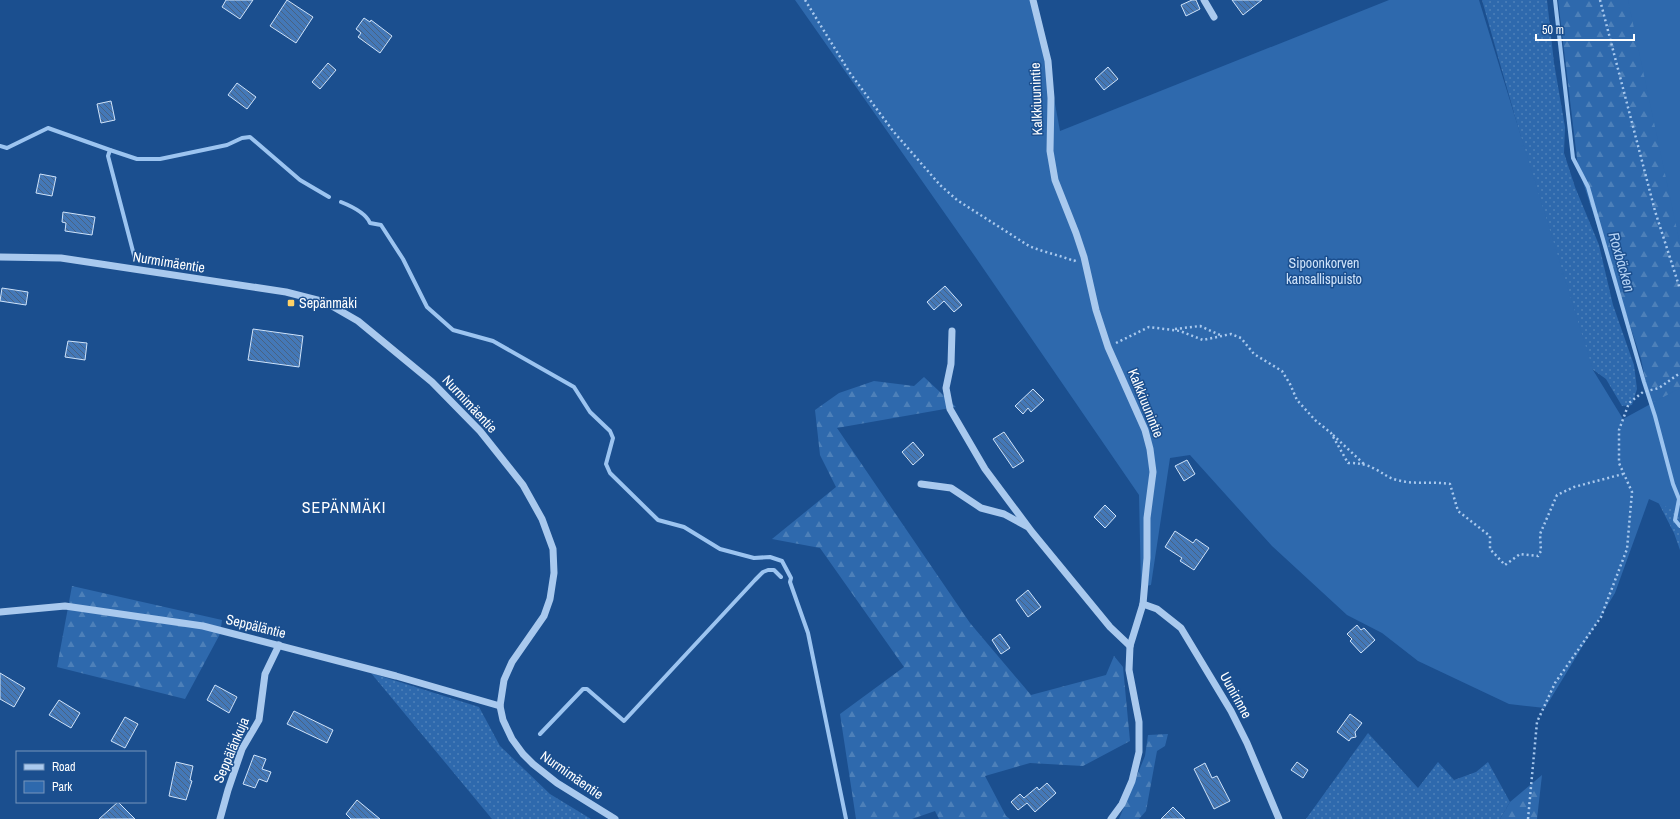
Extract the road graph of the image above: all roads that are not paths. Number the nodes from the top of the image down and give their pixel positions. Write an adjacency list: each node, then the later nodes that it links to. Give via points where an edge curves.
1 (1032, 0): 8 (street, Kalkkiuunintie, via 1048,61 1051,98 1050,151 1055,180 1078,239 1108,347 1145,430 1150,449 1153,472 1147,518)
2 (1204, 0): 3 (street)
3 (1214, 17)
4 (0, 257): 12 (street, Nurmimäentie, via 61,258 286,292 325,302 358,321 432,382 480,431 523,484 542,519 553,549 554,573 550,599 544,616 512,662 504,680)
5 (952, 331): 7 (street, via 951,364 946,388 950,408 986,469)
6 (921, 484): 7 (street, via 951,488 981,508 1004,514)
7 (1032, 532): 11 (street, via 1110,627)
8 (1143, 604): 11 (street, Kalkkiuunintie); 16 (street, Uunirinne, via 1157,609 1181,628 1231,711)
9 (0, 612): 10 (street, Seppäläntie, via 65,606 203,626)
10 (278, 645): 12 (street, Seppäläntie); 13 (street, Seppälänkuja, via 265,674 259,720 242,749)
11 (1130, 646): 15 (street, Kalkkiuunintie, via 1130,670 1139,722 1139,752 1132,781 1122,804)
12 (500, 706): 14 (street, Nurmimäentie, via 512,739 523,754 557,783)
13 (220, 819)
14 (615, 819)
15 (1111, 819)
16 (1279, 819)

